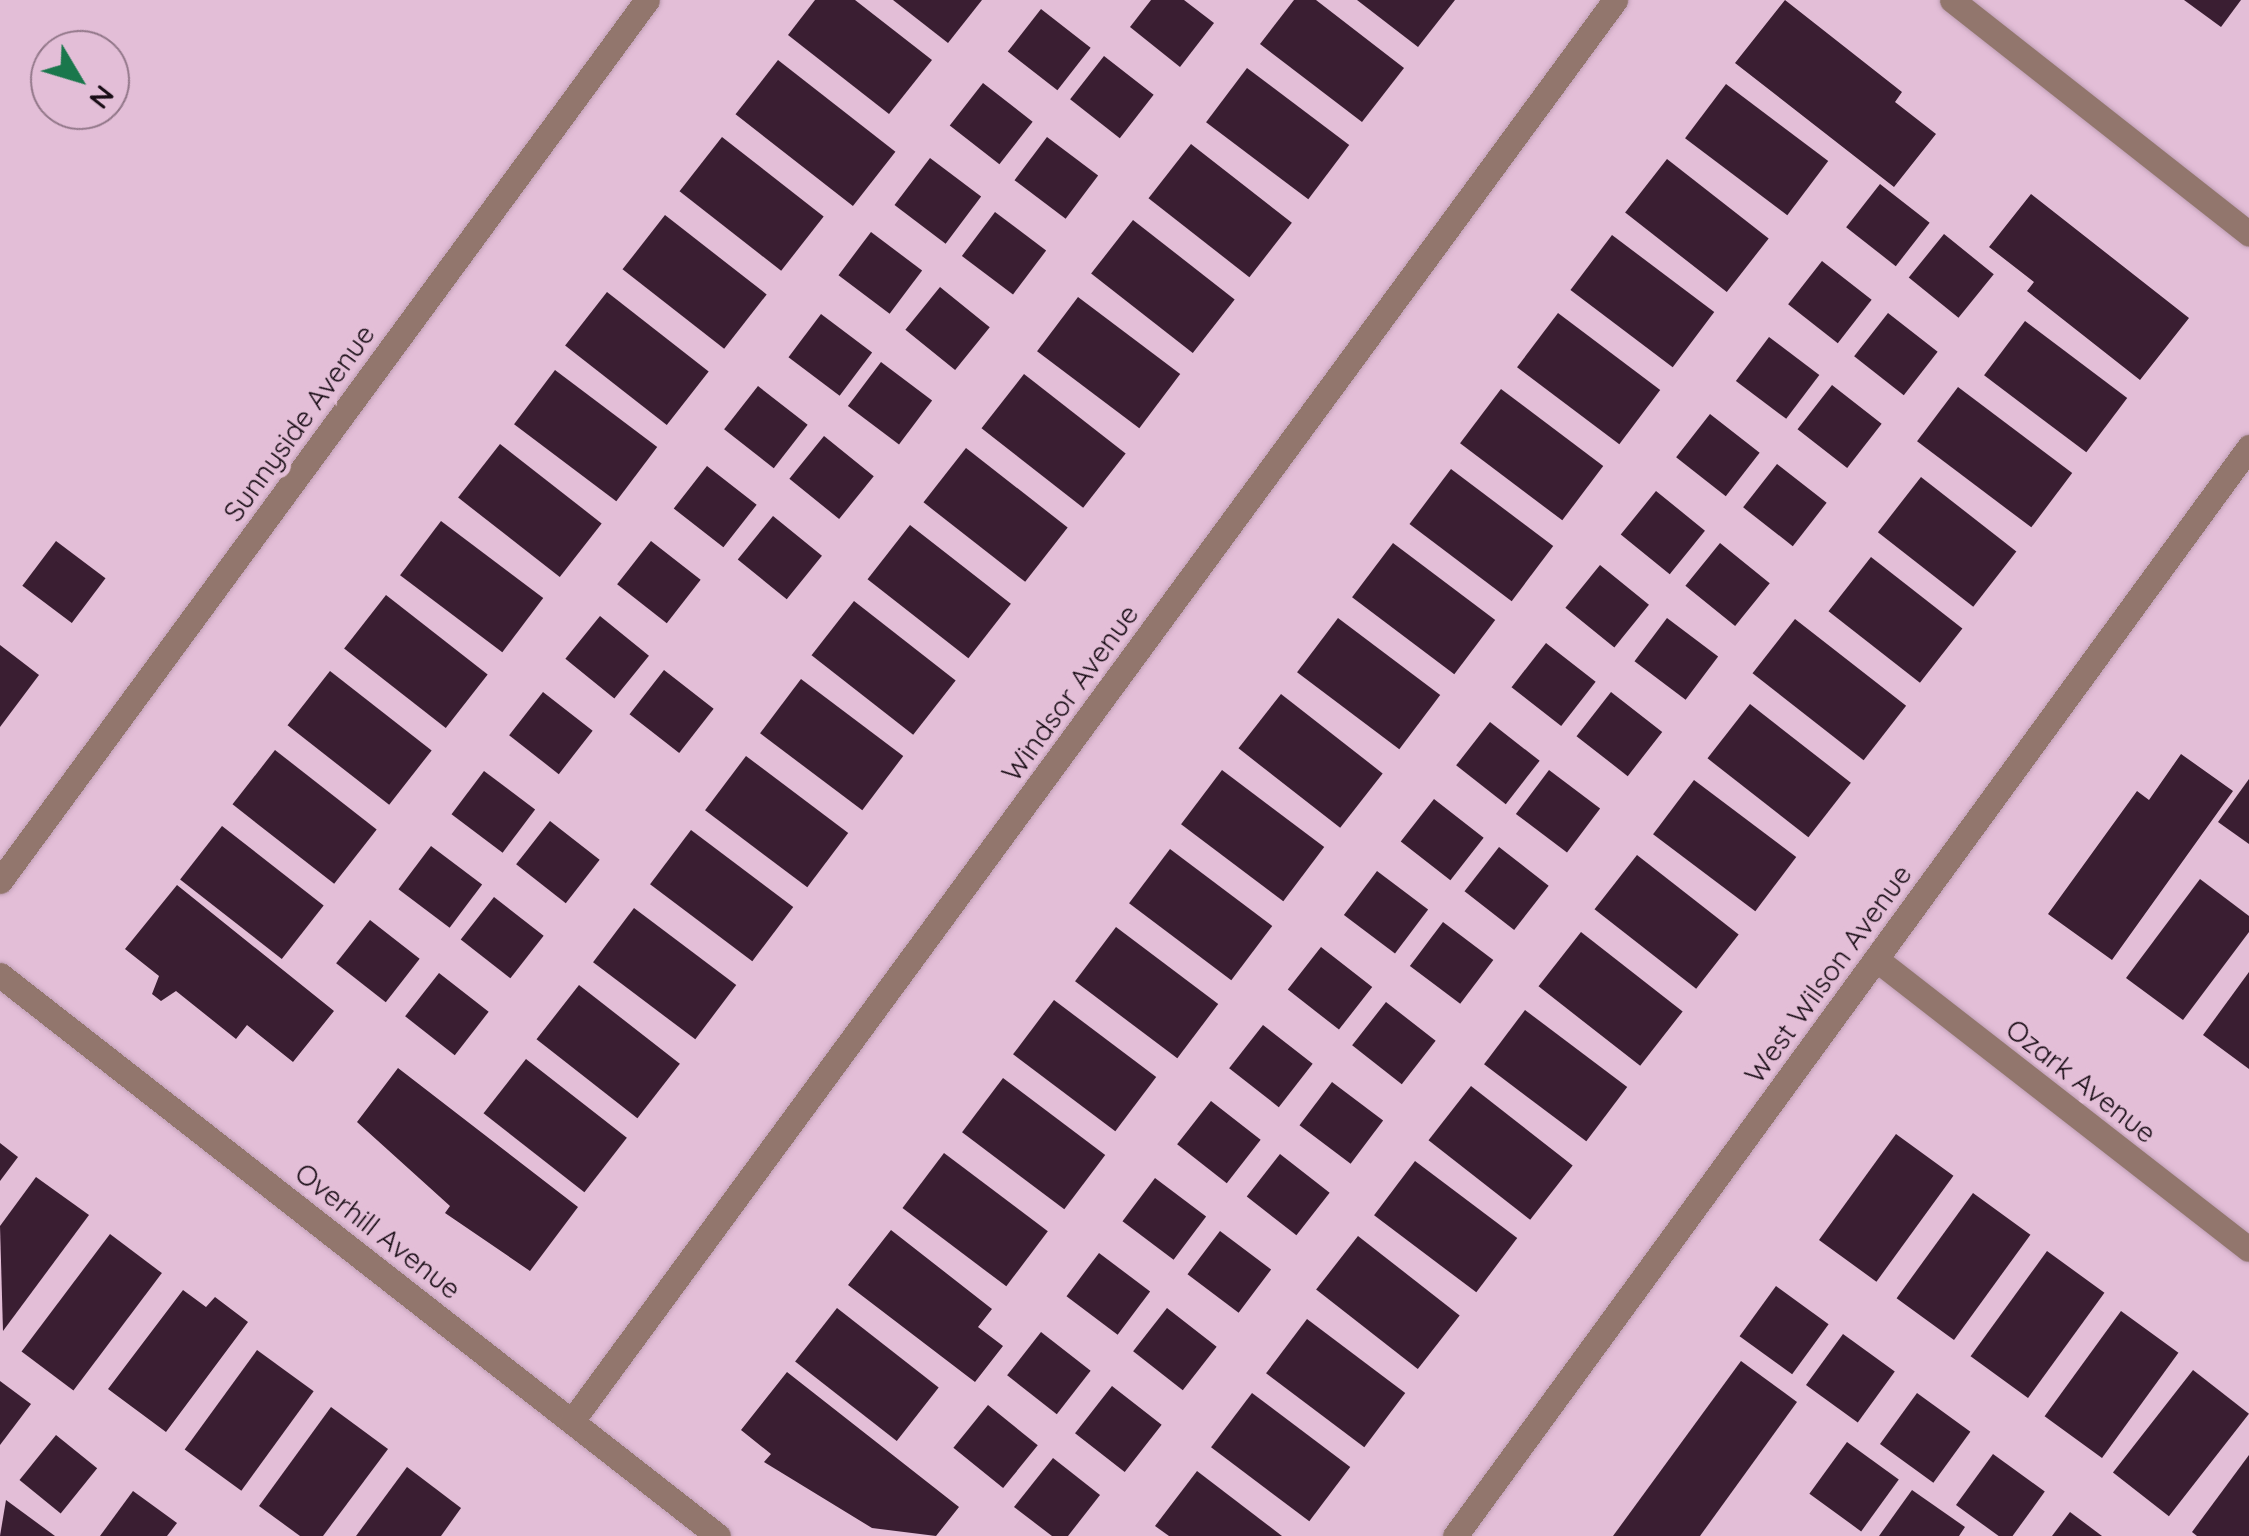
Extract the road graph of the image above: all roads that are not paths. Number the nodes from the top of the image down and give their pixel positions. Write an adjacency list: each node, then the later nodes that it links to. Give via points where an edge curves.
1 (647, 0): 6 (street, Sunnyside Avenue)
2 (1615, 0): 10 (street, Windsor Avenue)
3 (1952, 0): 4 (street)
4 (2249, 234)
5 (2249, 447): 7 (street, West Wilson Avenue)
6 (0, 881)
7 (1876, 959): 9 (street, Ozark Avenue); 12 (street, West Wilson Avenue)
8 (0, 975): 10 (street, Overhill Avenue)
9 (2249, 1250)
10 (572, 1421): 11 (street, Overhill Avenue)
11 (718, 1536)
12 (1456, 1536)

